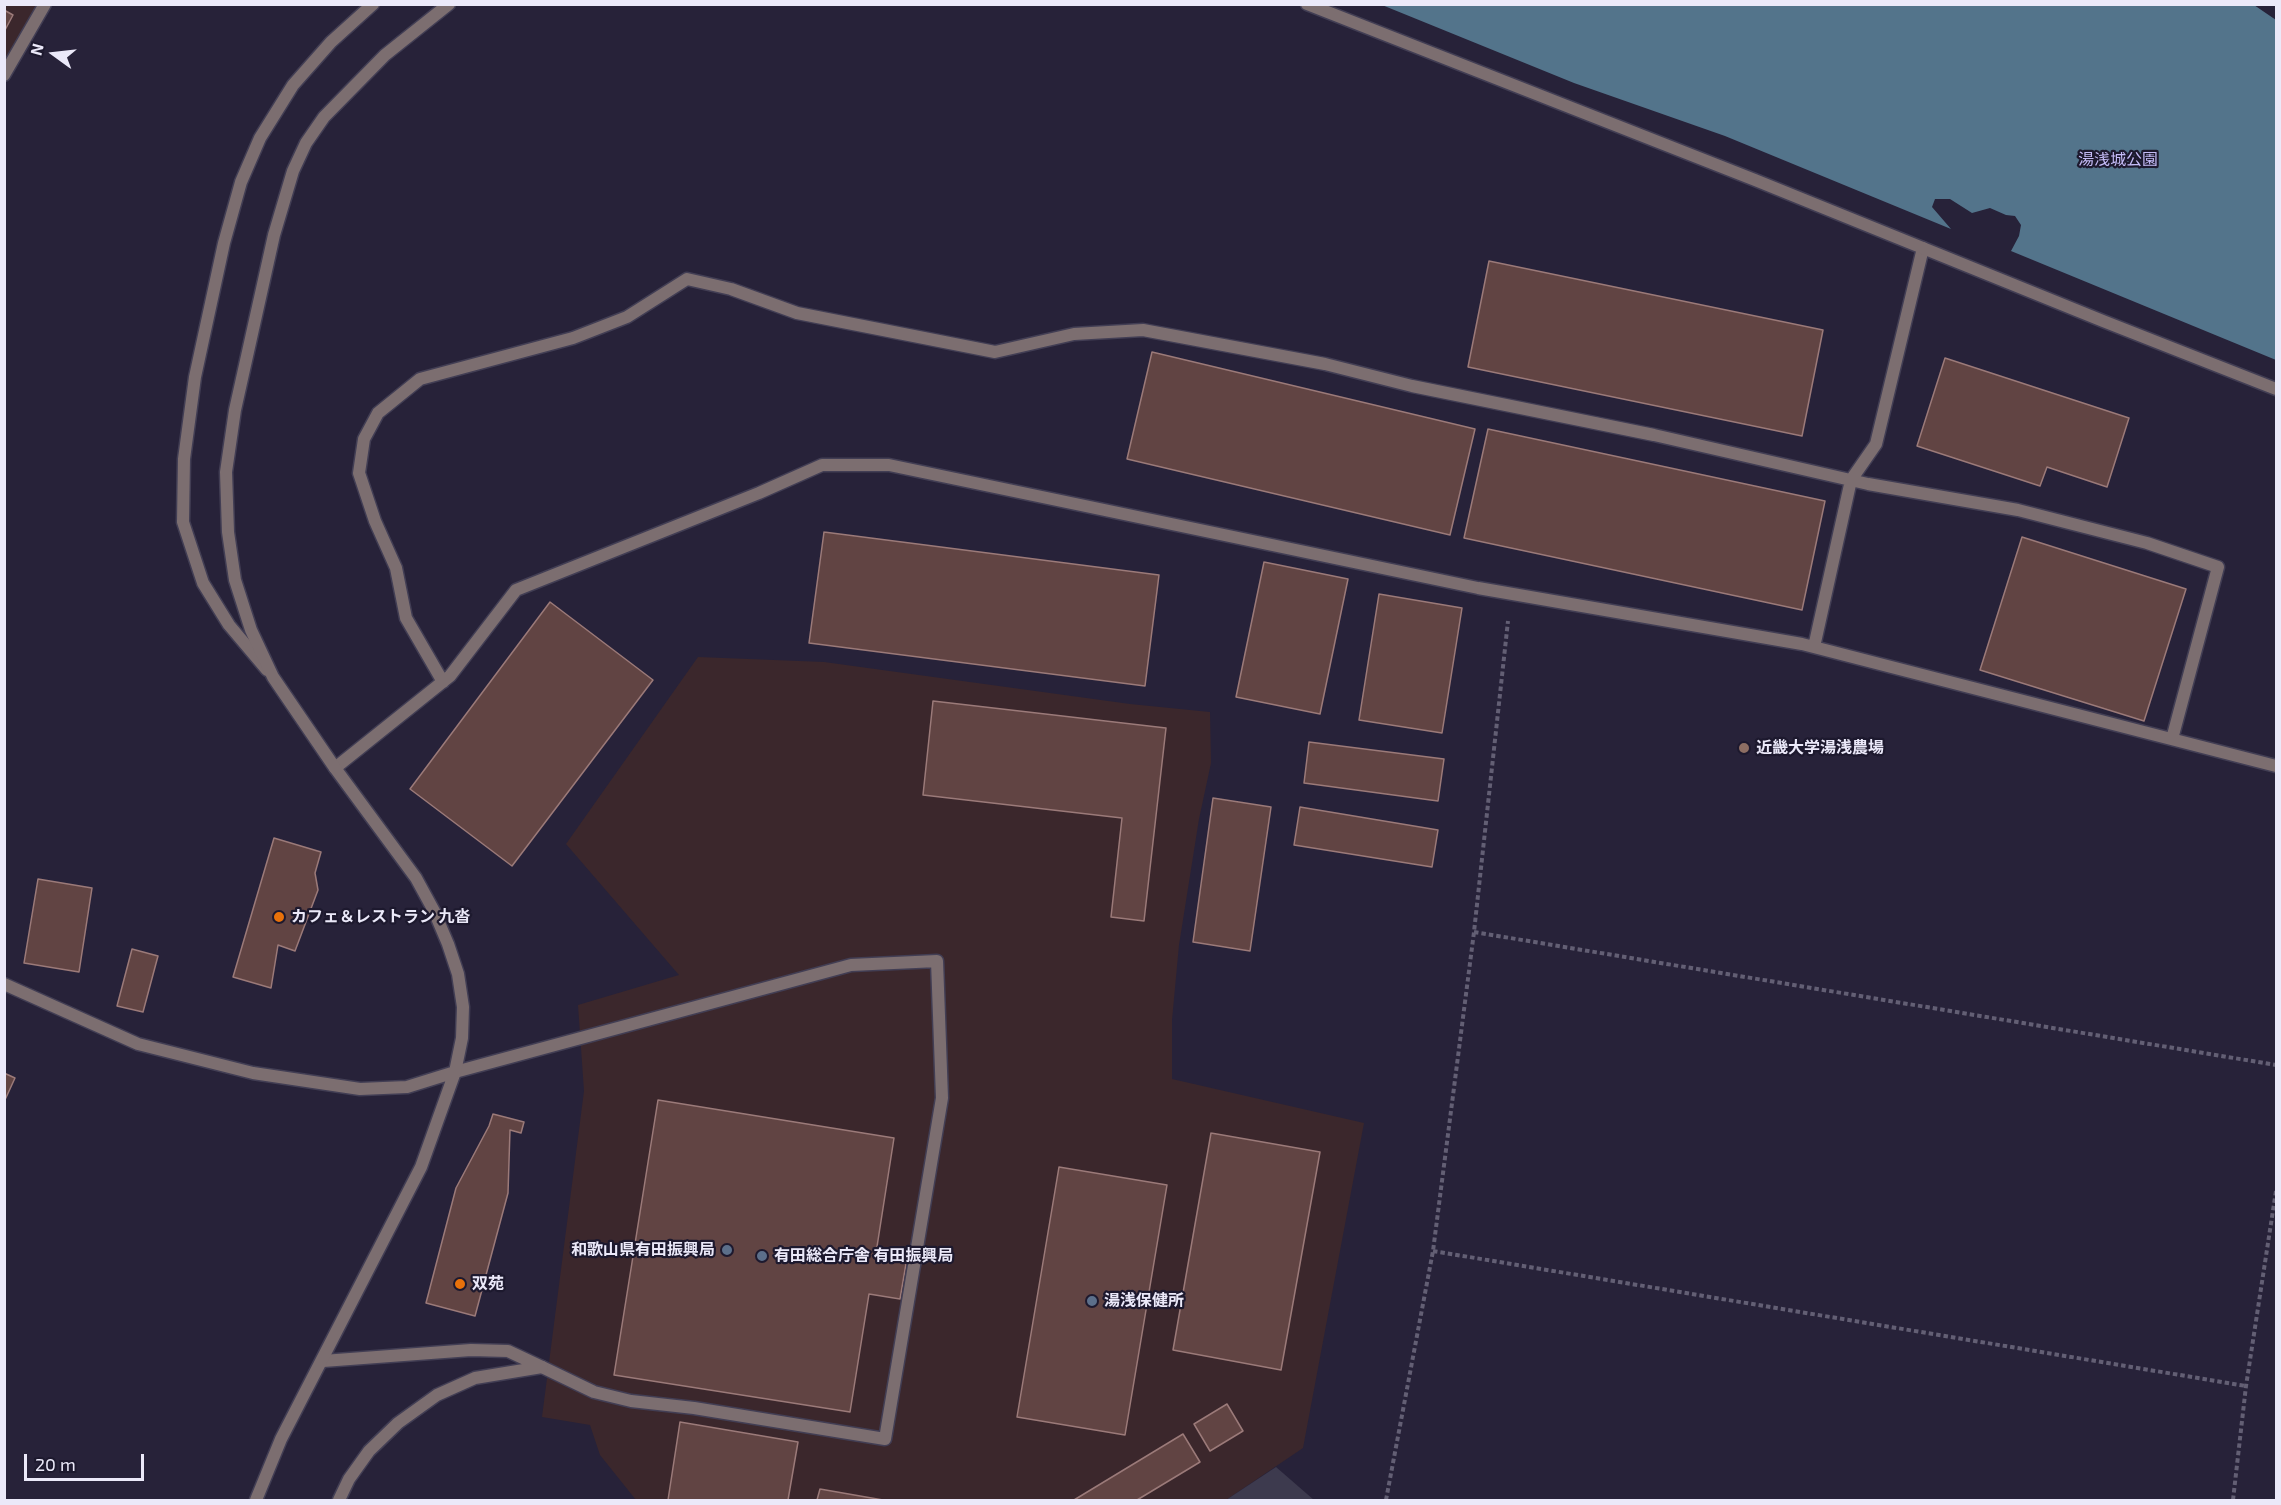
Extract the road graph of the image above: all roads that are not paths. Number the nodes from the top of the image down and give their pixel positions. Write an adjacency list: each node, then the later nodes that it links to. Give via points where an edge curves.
1 (45, 4): 5 (street)
2 (373, 4): 10 (street, via 331,42 293,85 260,138 240,182 195,377 184,459 183,522 203,583 229,626)
3 (449, 4): 10 (street, via 385,55 324,117 293,171 274,235 235,410 226,472 235,580 250,630)
4 (1307, 4): 6 (street)
5 (4, 75)
6 (1923, 248): 7 (street); 8 (street, via 1876,444)
7 (2277, 389)
8 (1851, 480): 9 (street); 11 (street, via 1325,364 1155,332 1074,333 995,352 797,313 731,289 687,279 627,317 573,338 420,379 378,413 364,439 359,473 396,568 406,618); 12 (street, via 2018,510 2147,543 2218,567)
9 (1814, 647): 11 (street, via 1511,594 889,465 822,465 759,494 516,590); 12 (street)
10 (273, 676): 14 (street)
11 (443, 682): 14 (street)
12 (2172, 739): 13 (street)
13 (2277, 766)
14 (335, 768): 16 (street, via 416,878 448,944 463,1007)
15 (4, 984): 16 (street, via 138,1044 253,1073 360,1089 407,1087)
16 (455, 1072): 17 (street, via 421,1167); 18 (street, via 850,965 937,961 942,1098 885,1439 631,1401 594,1392)
17 (323, 1361): 18 (street, via 508,1351); 19 (street, via 281,1439)
18 (542, 1367): 20 (street, via 475,1378 437,1395 398,1422 369,1451)
19 (256, 1500)
20 (339, 1500)

